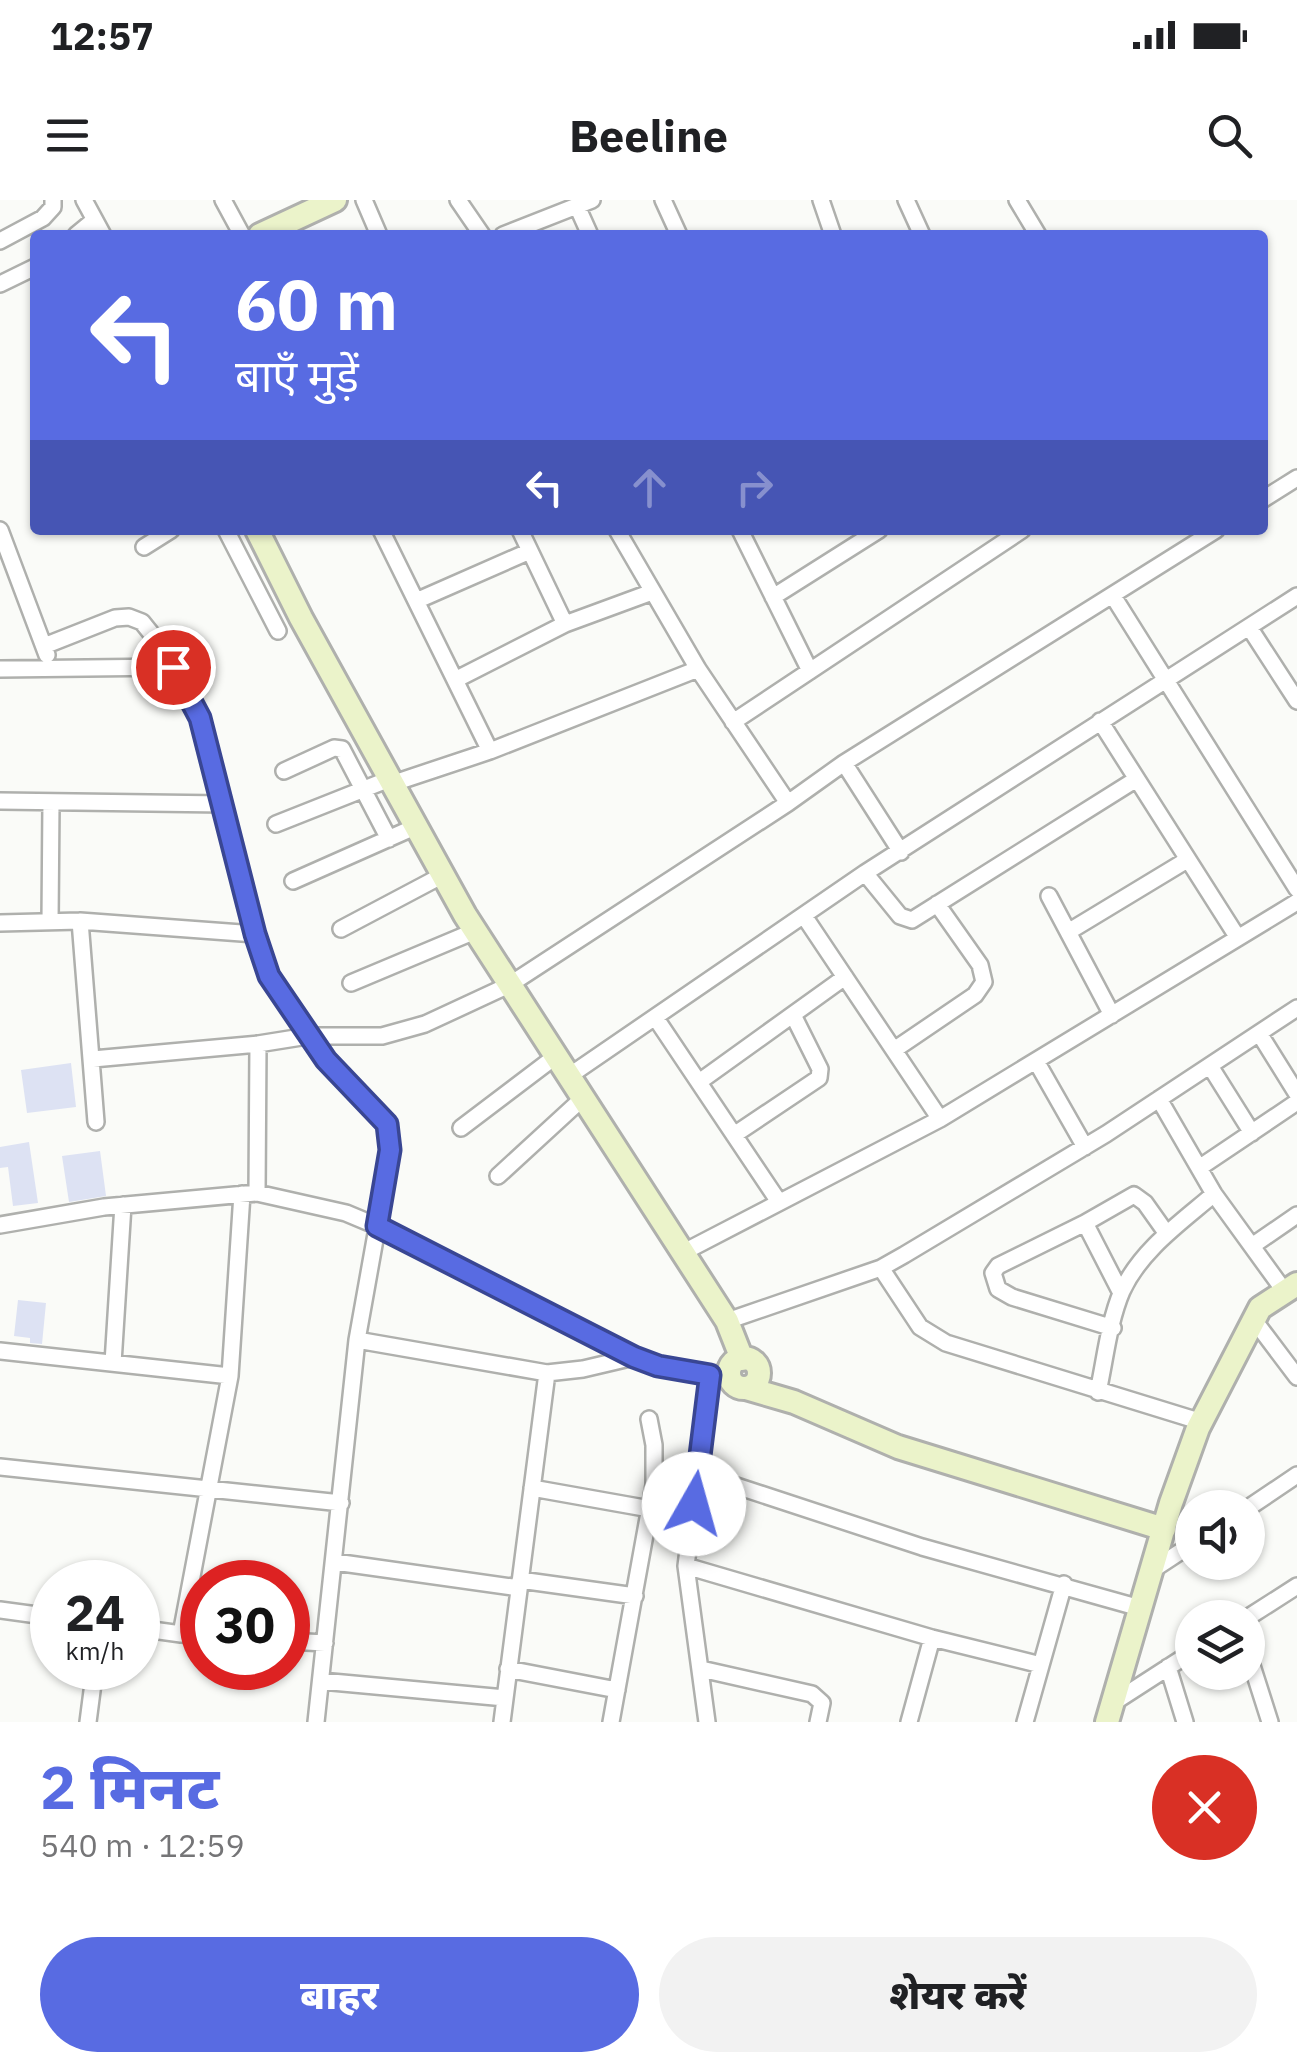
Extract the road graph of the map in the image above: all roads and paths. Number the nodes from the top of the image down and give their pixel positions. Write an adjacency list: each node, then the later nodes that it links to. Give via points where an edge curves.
1 (53, 200): 25 (street, via 42,218)
2 (84, 200): 12 (street)
3 (223, 200): 15 (street)
4 (335, 200): 16 (street)
5 (364, 200): 17 (street)
6 (458, 200): 18 (street)
7 (663, 200): 21 (street)
8 (822, 200): 22 (street)
9 (906, 200): 23 (street)
10 (1017, 200): 24 (street)
11 (584, 203): 19 (street); 20 (street)
12 (93, 220): 13 (street); 14 (street)
13 (82, 230)
14 (100, 230)
15 (239, 230)
16 (271, 230)
17 (378, 230)
18 (479, 230)
19 (516, 230)
20 (589, 230)
21 (676, 230)
22 (832, 230)
23 (920, 230)
24 (1035, 230)
25 (0, 240)
26 (30, 269): 27 (street)
27 (0, 284)
28 (1297, 478): 29 (street)
29 (1268, 496)
30 (0, 530): 51 (street)
31 (163, 535): 41 (street)
32 (229, 535): 50 (street)
33 (260, 535): 67 (street)
34 (384, 535): 47 (street)
35 (522, 535): 42 (street)
36 (620, 535): 43 (street)
37 (743, 535): 46 (street)
38 (871, 535): 46 (street)
39 (1009, 535): 56 (street)
40 (1208, 535): 44 (street)
41 (144, 547)
42 (530, 552): 47 (street); 48 (street)
43 (652, 592): 48 (street); 55 (street)
44 (1113, 596): 59 (street); 64 (street)
45 (1297, 596): 49 (street)
46 (774, 597): 56 (street)
47 (416, 601): 58 (street)
48 (565, 624): 58 (street)
49 (1249, 627): 57 (street); 59 (street)
50 (278, 630)
51 (44, 646): 52 (street, via 129,616 142,622); 53 (street)
52 (173, 667): 53 (street); 72 (street, via 200,718)
53 (52, 668): 54 (street)
54 (0, 669)
55 (698, 669): 62 (street); 63 (street)
56 (810, 671): 62 (street)
57 (1290, 676): 60 (street)
58 (455, 680): 63 (street)
59 (1164, 680): 61 (street); 81 (street)
60 (1297, 701)
61 (1100, 721): 66 (street); 76 (street)
62 (733, 722): 71 (street)
63 (490, 751): 67 (street)
64 (844, 763): 71 (street); 76 (street)
65 (284, 770): 68 (street, via 338,748)
66 (1135, 780): 77 (street); 84 (street)
67 (393, 781): 68 (street); 74 (street)
68 (364, 789): 73 (street); 75 (street)
69 (0, 800): 70 (street)
70 (51, 802): 72 (street); 87 (street)
71 (788, 803): 96 (street)
72 (224, 804): 92 (street)
73 (276, 824)
74 (417, 826): 75 (street); 79 (street)
75 (389, 838): 80 (street)
76 (901, 852): 78 (street)
77 (1187, 860): 91 (street); 93 (street)
78 (865, 874): 84 (street, via 908,921); 85 (street)
79 (444, 875): 89 (street); 90 (street)
80 (293, 880)
81 (1297, 889)
82 (1049, 896): 91 (street)
83 (1297, 902): 93 (street)
84 (938, 904): 104 (street, via 984,982)
85 (804, 916): 94 (street); 100 (street)
86 (80, 921): 87 (street); 92 (street); 105 (street)
87 (50, 922): 88 (street)
88 (0, 923)
89 (342, 929)
90 (475, 931): 95 (street); 96 (street)
91 (1068, 932): 98 (street)
92 (255, 934): 102 (street, via 269,976)
93 (1238, 938): 98 (street)
94 (845, 978): 99 (street); 104 (street)
95 (350, 983)
96 (510, 985): 102 (street, via 402,1032); 107 (street)
97 (1297, 1008): 101 (street)
98 (1112, 1014): 106 (street)
99 (793, 1015): 109 (street); 118 (street, via 819,1078)
100 (655, 1017): 107 (street); 109 (street)
101 (1259, 1033): 108 (street); 110 (street)
102 (308, 1036): 103 (street); 129 (street, via 387,1124 390,1150)
103 (258, 1044): 105 (street); 122 (street)
104 (894, 1050): 114 (street)
105 (93, 1059): 115 (street)
106 (1036, 1061): 114 (street); 119 (street)
107 (562, 1066): 111 (street); 116 (street)
108 (1210, 1066): 112 (street); 117 (street)
109 (699, 1082): 118 (street)
110 (1297, 1094)
111 (583, 1098): 121 (street); 132 (street)
112 (1159, 1100): 119 (street); 120 (street)
113 (1297, 1102): 117 (street)
114 (940, 1119): 124 (street)
115 (96, 1122)
116 (461, 1128)
117 (1252, 1133): 120 (street)
118 (734, 1135): 124 (street)
119 (1085, 1147): 133 (street)
120 (1199, 1168): 123 (street)
121 (498, 1176)
122 (250, 1194): 125 (street); 129 (street, via 346,1213); 145 (street)
123 (1214, 1194): 130 (street); 131 (street)
124 (780, 1202): 132 (street)
125 (124, 1205): 128 (street); 142 (street)
126 (1297, 1216): 131 (street)
127 (1085, 1224): 130 (street, via 1134,1195); 135 (street); 138 (street, via 998,1266 992,1278 1012,1298)
128 (0, 1225)
129 (377, 1226): 139 (street); 141 (street)
130 (1167, 1234): 135 (street)
131 (1252, 1246): 134 (street)
132 (682, 1252): 137 (street)
133 (880, 1268): 137 (street); 147 (street, via 932,1336)
134 (1291, 1288): 136 (street, via 1260,1308)
135 (1121, 1293): 138 (street)
136 (1254, 1320): 146 (street); 149 (street)
137 (727, 1321): 144 (street)
138 (1112, 1328): 147 (street)
139 (357, 1340): 143 (street); 156 (street)
140 (0, 1352): 142 (street)
141 (634, 1357): 143 (street); 144 (street)
142 (113, 1364): 145 (street)
143 (547, 1372): 153 (street)
144 (730, 1373): 151 (street); 158 (street, via 898,1447)
145 (230, 1376): 154 (street)
146 (1297, 1376)
147 (1098, 1392): 149 (street)
148 (649, 1418): 157 (street, via 656,1473)
149 (1202, 1422): 158 (street)
150 (0, 1467): 154 (street)
151 (697, 1473): 162 (street); 165 (street)
152 (1297, 1475): 155 (street)
153 (532, 1488): 157 (street); 164 (street)
154 (209, 1489): 156 (street); 160 (street)
155 (1265, 1497)
156 (341, 1503): 161 (street)
157 (650, 1509): 167 (street)
158 (1164, 1528): 163 (street)
159 (1175, 1555): 163 (street)
160 (195, 1560)
161 (335, 1562): 164 (street); 175 (street)
162 (686, 1566): 173 (street); 180 (street)
163 (1152, 1571): 169 (street)
164 (519, 1584): 167 (street); 179 (street)
165 (1064, 1584): 169 (street); 177 (street)
166 (1293, 1588): 168 (street); 170 (street)
167 (635, 1596): 183 (street)
168 (1265, 1606)
169 (1140, 1608): 186 (street)
170 (1297, 1608)
171 (0, 1610): 172 (street)
172 (30, 1614)
173 (932, 1638): 177 (street); 193 (street)
174 (310, 1642): 175 (street)
175 (325, 1643): 181 (street)
176 (1175, 1663): 178 (street)
177 (1041, 1665): 194 (street)
178 (1168, 1667): 186 (street); 195 (street)
179 (508, 1669): 183 (street); 185 (street)
180 (701, 1669): 191 (street); 192 (street, via 812,1694 822,1704)
181 (321, 1681): 185 (street); 188 (street)
182 (92, 1690): 187 (street)
183 (617, 1690): 190 (street)
184 (1260, 1690): 196 (street)
185 (505, 1698): 189 (street)
186 (1110, 1712)
187 (88, 1722)
188 (316, 1722)
189 (502, 1722)
190 (611, 1722)
191 (707, 1722)
192 (818, 1722)
193 (909, 1722)
194 (1024, 1722)
195 (1184, 1722)
196 (1270, 1722)

